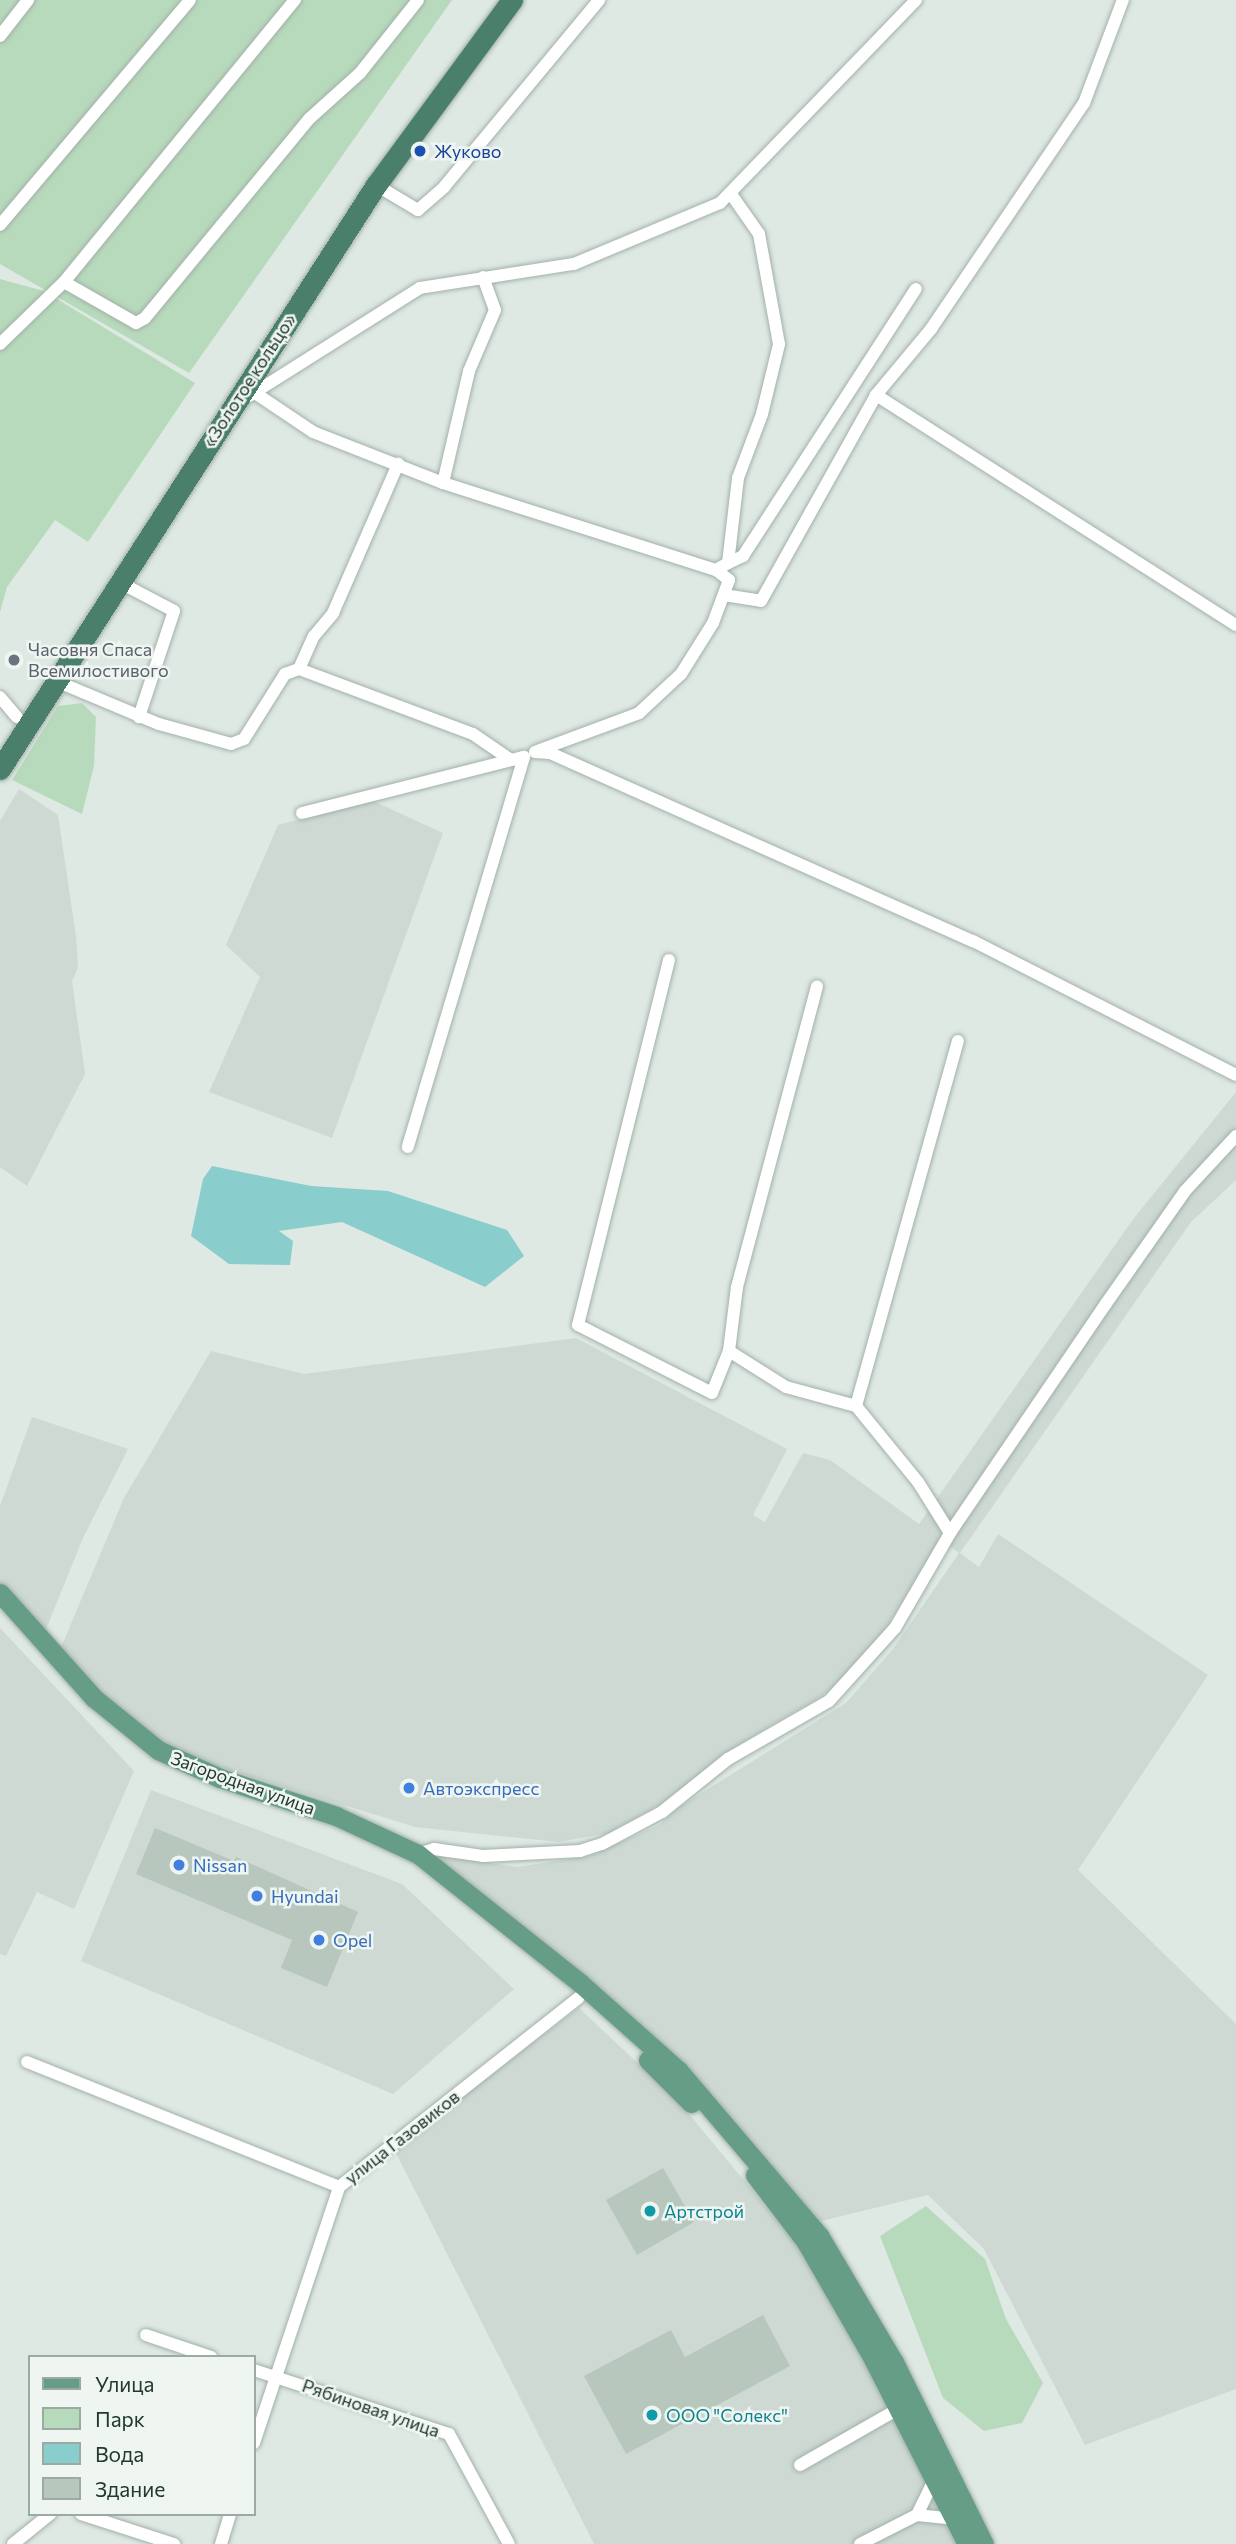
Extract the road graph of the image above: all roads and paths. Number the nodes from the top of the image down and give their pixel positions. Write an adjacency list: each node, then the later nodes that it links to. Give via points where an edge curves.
1 (28, 0): 10 (street)
2 (190, 0): 13 (street)
3 (295, 0): 15 (street)
4 (418, 0): 15 (street, via 360,73 309,119 145,318 136,323)
5 (494, 0): 20 (highway, «Золотое кольцо», via 372,167)
6 (512, 0): 11 (highway, «Золотое кольцо»)
7 (599, 0): 11 (street, via 444,187 418,210)
8 (916, 0): 12 (street)
9 (1123, 0): 19 (street, via 1084,103 931,329)
10 (0, 36)
11 (376, 185): 20 (highway, «Золотое кольцо»)
12 (731, 194): 14 (street, via 615,251 573,264); 23 (street, via 759,234 779,344 738,478)
13 (0, 225)
14 (483, 277): 18 (street, via 420,288); 22 (street, via 495,310 469,371)
15 (64, 282): 17 (street)
16 (916, 289): 23 (street, via 743,556)
17 (0, 344)
18 (255, 393): 20 (street); 21 (street, via 313,432)
19 (876, 395): 26 (street, via 761,601); 27 (street)
20 (222, 408): 25 (highway, «Золотое кольцо»); 31 (highway, «Золотое кольцо»)
21 (398, 464): 22 (street); 28 (street, via 352,577)
22 (443, 483): 24 (street)
23 (728, 563): 24 (street)
24 (716, 570): 26 (street, via 729,580)
25 (119, 582): 29 (highway, «Золотое кольцо»); 32 (street, via 174,611)
26 (724, 595): 34 (street, via 693,659 639,713)
27 (1236, 625)
28 (299, 669): 32 (street, via 285,674 244,739 231,744); 34 (street)
29 (56, 681): 32 (street); 35 (highway, «Золотое кольцо»)
30 (0, 697): 31 (street)
31 (17, 717): 33 (highway, «Золотое кольцо»)
32 (139, 717)
33 (0, 744)
34 (523, 756): 36 (street); 40 (street, via 550,753 973,941); 42 (street)
35 (0, 769)
36 (302, 813)
37 (669, 960): 43 (street, via 578,1325 712,1393)
38 (817, 986): 43 (street, via 737,1287)
39 (958, 1041): 44 (street)
40 (1236, 1075)
41 (1236, 1136): 45 (street, via 1185,1191)
42 (408, 1147)
43 (729, 1351): 44 (street, via 786,1387)
44 (856, 1406): 45 (street, via 918,1482)
45 (950, 1533): 48 (street, via 895,1628 865,1667 829,1701 728,1759 662,1812 580,1852 483,1856 434,1849)
46 (0, 1594): 48 (main road, Загородная улица, via 94,1698 158,1750 220,1778 336,1816)
47 (0, 1610): 48 (main road, Загородная улица, via 89,1710 152,1761)
48 (414, 1859): 49 (main road); 71 (main road, via 580,1983 678,2070 789,2195 894,2362)
49 (578, 1998): 51 (street, улица Газовиков); 56 (main road, via 695,2106 772,2196 806,2242)
50 (27, 2062): 51 (street)
51 (339, 2187): 55 (street, улица Газовиков)
52 (146, 2335): 53 (street)
53 (205, 2355)
54 (256, 2370): 55 (street, Рябиновая улица)
55 (276, 2375): 57 (street, улица Газовиков); 68 (street, Рябиновая улица, via 449,2434)
56 (898, 2409): 58 (street); 59 (main road)
57 (256, 2437)
58 (800, 2465)
59 (934, 2480): 60 (street); 64 (main road)
60 (917, 2515): 64 (street); 69 (street)
61 (48, 2516): 65 (street)
62 (87, 2516): 66 (street)
63 (229, 2516): 67 (street)
64 (954, 2519): 70 (main road)
65 (13, 2544)
66 (174, 2544)
67 (221, 2544)
68 (509, 2544)
69 (860, 2544)
70 (967, 2544)
71 (984, 2544)

